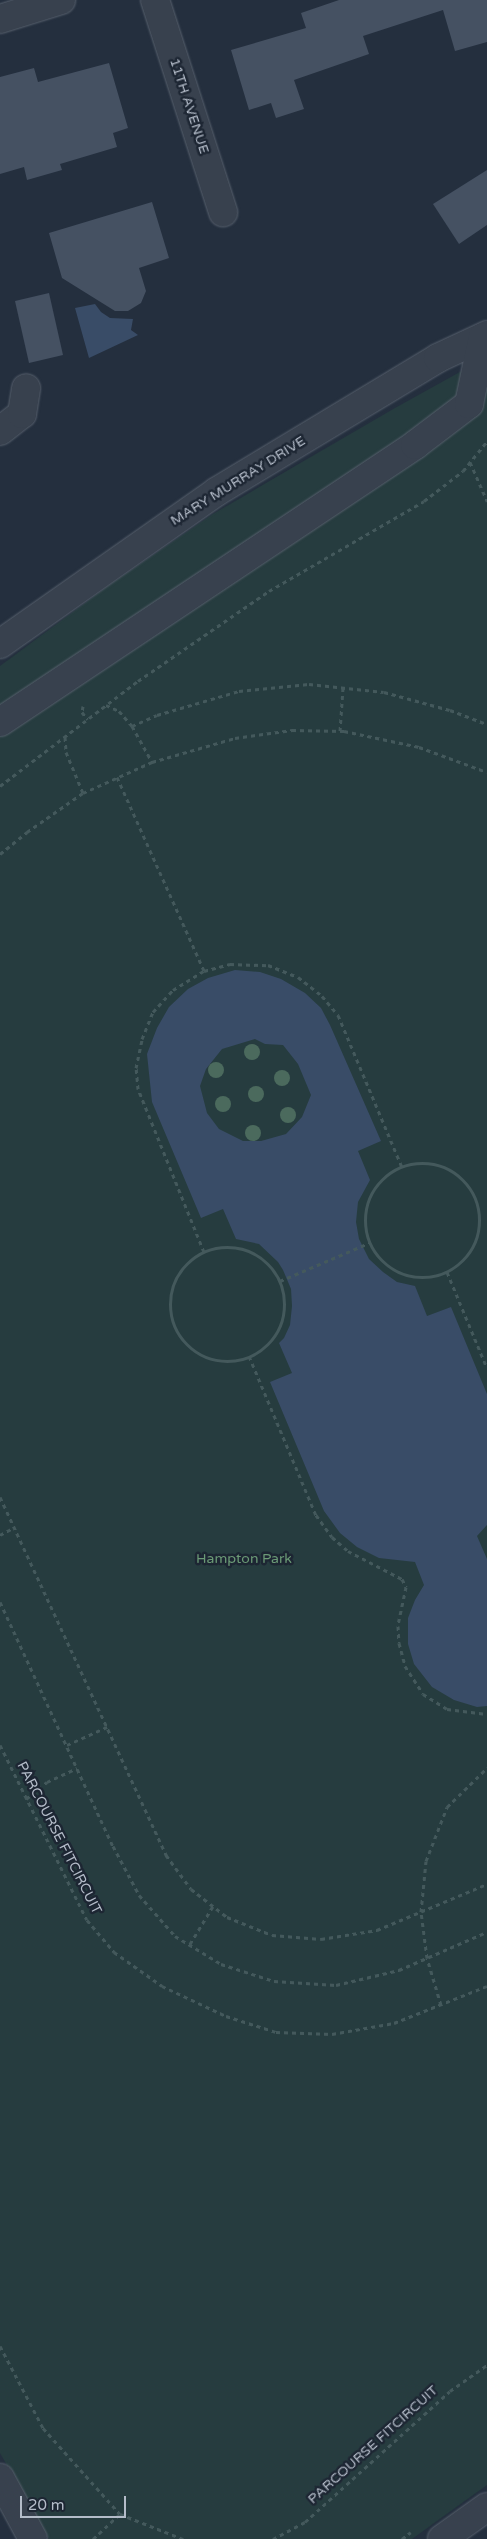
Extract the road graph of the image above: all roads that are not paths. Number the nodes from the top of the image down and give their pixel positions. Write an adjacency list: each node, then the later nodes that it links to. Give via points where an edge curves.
1 (61, 0): 3 (street)
2 (155, 0): 4 (street, 11TH AVENUE)
3 (0, 19)
4 (223, 212)
5 (485, 336): 8 (street, MARY MURRAY DRIVE, via 438,358 216,492); 9 (street, via 470,404 415,446)
6 (26, 388): 7 (street, via 22,414)
7 (0, 431)
8 (0, 644)
9 (0, 722)
10 (0, 2478): 12 (street)
11 (487, 2507): 13 (street)
12 (33, 2539)
13 (442, 2539)

